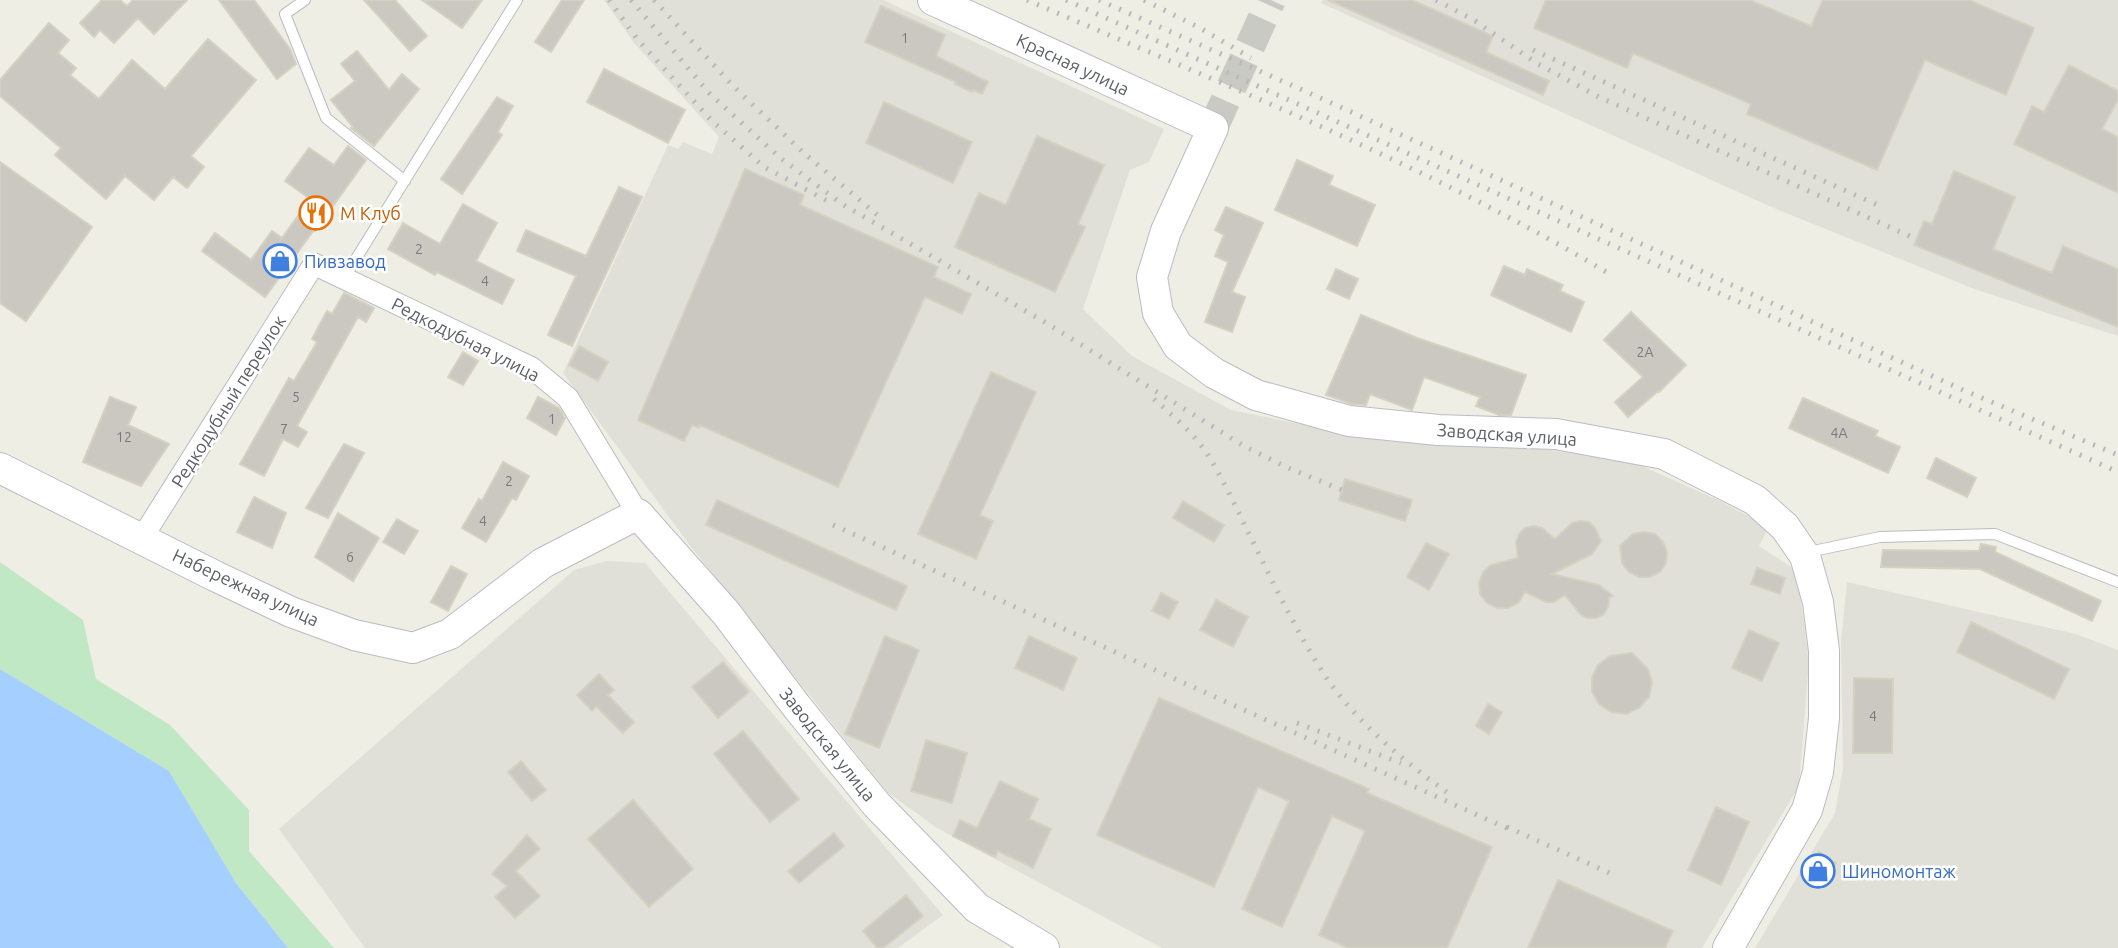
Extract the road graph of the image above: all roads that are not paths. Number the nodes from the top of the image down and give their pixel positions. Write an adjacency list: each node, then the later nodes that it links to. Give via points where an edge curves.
1 (305, 0): 5 (lane, via 285,14 326,118)
2 (517, 0): 5 (lane)
3 (933, 0): 4 (main road, Красная улица)
4 (1213, 128): 11 (main road, Заводская улица, via 1166,231 1152,277 1158,313 1178,346 1214,373 1256,396 1349,421 1438,430 1556,433 1664,454 1755,500 1785,527)
5 (405, 181): 7 (lane)
6 (314, 264): 7 (street, Редкодубная улица); 10 (street, Редкодубный переулок)
7 (344, 278): 9 (street, Редкодубная улица, via 532,368 568,398)
8 (0, 468): 10 (main road, Набережная улица)
9 (638, 514): 10 (main road, Набережная улица, via 543,563 450,634 413,648 354,635 291,612); 13 (main road, Заводская улица, via 726,614 876,804 977,908)
10 (142, 538)
11 (1805, 556): 12 (lane, via 1880,537 1995,534); 14 (main road, Заводская улица, via 1818,602 1824,651 1818,772 1807,810)
12 (2118, 582)
13 (1044, 948)
14 (1728, 948)

